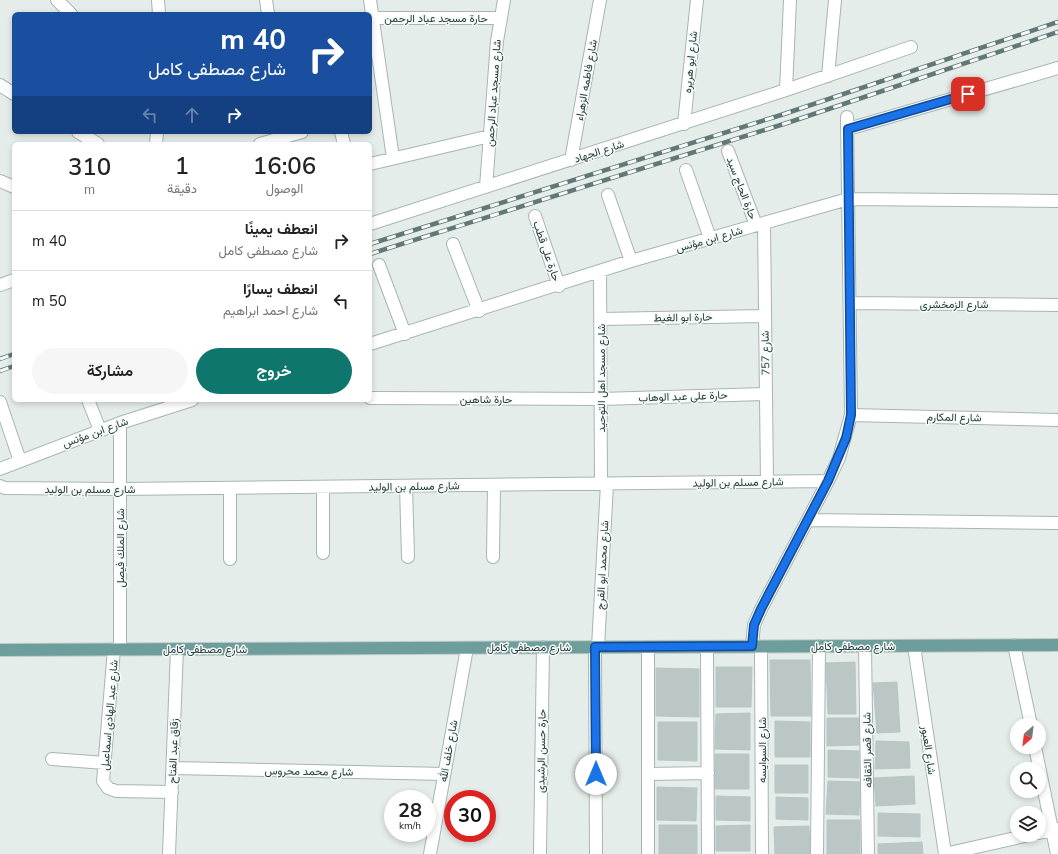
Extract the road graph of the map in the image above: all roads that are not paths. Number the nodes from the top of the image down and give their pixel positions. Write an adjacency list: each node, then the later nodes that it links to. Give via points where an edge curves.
1 (56, 0): 10 (street)
2 (158, 0): 11 (street)
3 (266, 0): 12 (street)
4 (370, 0): 13 (street)
5 (504, 0): 15 (street, شارع مسجد عباد الرحمن)
6 (600, 0): 30 (street, شارع فاطمه الزهراء)
7 (697, 0): 22 (street, شارع ابو هريره)
8 (790, 0): 20 (street)
9 (835, 0): 18 (street)
10 (69, 12)
11 (159, 12)
12 (268, 12)
13 (371, 12)
14 (372, 18): 15 (street, حارة مسجد عباد الرحمن); 29 (street)
15 (500, 18): 25 (street, شارع مسجد عباد الرحمن)
16 (911, 46): 18 (street, شارع الجهاد)
17 (1058, 68): 37 (street, شارع السوايسه, via 848,123)
18 (828, 76): 20 (street, شارع الجهاد)
19 (0, 85): 21 (street)
20 (786, 90): 22 (street, شارع الجهاد)
21 (12, 93)
22 (684, 124): 30 (street, شارع الجهاد)
23 (81, 134): 26 (street)
24 (295, 134): 27 (street)
25 (490, 136): 29 (street); 35 (street, شارع مسجد عباد الرحمن)
26 (95, 142)
27 (267, 142)
28 (728, 151): 41 (street, حارة الحاج سيد)
29 (393, 158): 31 (street)
30 (571, 160): 35 (street, شارع الجهاد)
31 (372, 163)
32 (686, 170): 42 (street)
33 (0, 181): 34 (street)
34 (12, 186)
35 (486, 187): 40 (street, شارع الجهاد)
36 (608, 195): 44 (street)
37 (848, 199): 38 (street, شارع ابن مؤنس); 41 (street, شارع ابن مؤنس); 50 (street, شارع السوايسه)
38 (1058, 201)
39 (535, 216): 49 (street, حارة على قطب)
40 (372, 223)
41 (760, 224): 42 (street, شارع ابن مؤنس); 53 (street, شارع 757)
42 (710, 238): 44 (street, شارع ابن مؤنس)
43 (453, 244): 52 (street)
44 (631, 261): 46 (street, شارع ابن مؤنس)
45 (378, 265): 55 (street)
46 (600, 272): 49 (street, شارع ابن مؤنس); 54 (street, شارع مسجد اهل التوحيد)
47 (12, 281): 48 (street)
48 (0, 285)
49 (559, 286): 52 (street, شارع ابن مؤنس)
50 (850, 304): 51 (street, شارع الزمخشرى); 63 (street, شارع السوايسه)
51 (1058, 305)
52 (479, 311): 55 (street, شارع ابن مؤنس)
53 (765, 316): 54 (street, حارة ابو الغيط); 57 (street, شارع 757)
54 (601, 319): 59 (street, شارع مسجد اهل التوحيد)
55 (404, 334): 56 (street, شارع ابن مؤنس)
56 (372, 343)
57 (766, 394): 59 (street, حارة على عبد الوهاب); 70 (street, شارع 757)
58 (372, 398): 59 (street, حارة شاهين)
59 (601, 399): 71 (street, شارع مسجد اهل التوحيد)
60 (0, 402): 67 (street)
61 (89, 402): 66 (street)
62 (172, 403): 65 (street, شارع ابن مؤنس)
63 (851, 415): 64 (street, شارع المكارم); 69 (street, شارع السوايسه, via 846,438)
64 (1058, 420)
65 (120, 422): 66 (street, شارع ابن مؤنس); 77 (street, شارع الملك فيصل)
66 (100, 430): 67 (street, شارع ابن مؤنس)
67 (20, 461): 68 (street, شارع ابن مؤنس)
68 (0, 469)
69 (828, 481): 70 (street, شارع مسلم بن الوليد); 78 (street, شارع السوايسه)
70 (767, 482): 71 (street, شارع مسلم بن الوليد)
71 (604, 484): 72 (street, شارع مسلم بن الوليد); 91 (street, شارع محمد ابو الفرج)
72 (494, 485): 74 (street, شارع مسلم بن الوليد); 81 (street)
73 (0, 486): 77 (street, شارع مسلم بن الوليد)
74 (406, 486): 75 (street, شارع مسلم بن الوليد); 82 (street)
75 (323, 487): 76 (street, شارع مسلم بن الوليد); 80 (street)
76 (230, 488): 77 (street, شارع مسلم بن الوليد); 83 (street)
77 (120, 489): 95 (street, شارع الملك فيصل)
78 (808, 520): 79 (street); 86 (street, شارع السوايسه, via 754,625)
79 (1058, 524)
80 (323, 553)
81 (492, 556)
82 (408, 557)
83 (230, 559)
84 (1014, 645): 85 (main road, شارع مصطفى كامل); 89 (main road, شارع مصطفى كامل); 98 (street)
85 (1058, 645)
86 (756, 646): 87 (main road, شارع مصطفى كامل); 93 (main road, شارع مصطفى كامل); 115 (street, شارع السوايسه)
87 (819, 646): 88 (main road, شارع مصطفى كامل); 116 (street)
88 (865, 646): 89 (main road, شارع مصطفى كامل); 117 (street, شارع قصر الثقافه)
89 (914, 646): 118 (street, شارع العبور)
90 (543, 647): 91 (main road, شارع مصطفى كامل); 94 (main road, شارع مصطفى كامل); 111 (street, حارة حسن الرشيدى)
91 (597, 647): 92 (main road, شارع مصطفى كامل); 112 (street, شارع محمد ابو الفرج)
92 (648, 647): 93 (main road, شارع مصطفى كامل); 105 (street)
93 (707, 647): 103 (street)
94 (467, 648): 96 (main road, شارع مصطفى كامل); 104 (street, شارع خلف الله)
95 (117, 649): 96 (main road, شارع مصطفى كامل); 97 (main road, شارع مصطفى كامل); 101 (street, شارع عبد الهادى اسماعيل)
96 (177, 649): 102 (street, زقاق عبد الفتاح)
97 (0, 650)
98 (1030, 718)
99 (1037, 754): 107 (street)
100 (52, 760): 101 (street)
101 (105, 763): 106 (street, شارع عبد الهادى اسماعيل, via 103,781 112,790)
102 (173, 768): 104 (street, شارع محمد محروس); 106 (street, زقاق عبد الفتاح)
103 (708, 773): 105 (street); 114 (street)
104 (444, 774): 110 (street, شارع خلف الله)
105 (648, 774): 113 (street)
106 (172, 792): 109 (street, زقاق عبد الفتاح)
107 (1055, 829): 119 (street)
108 (1010, 839): 118 (street)
109 (169, 854)
110 (430, 854)
111 (540, 854)
112 (596, 854)
113 (648, 854)
114 (708, 854)
115 (762, 854)
116 (817, 854)
117 (868, 854)
118 (945, 854)
119 (1057, 854)

